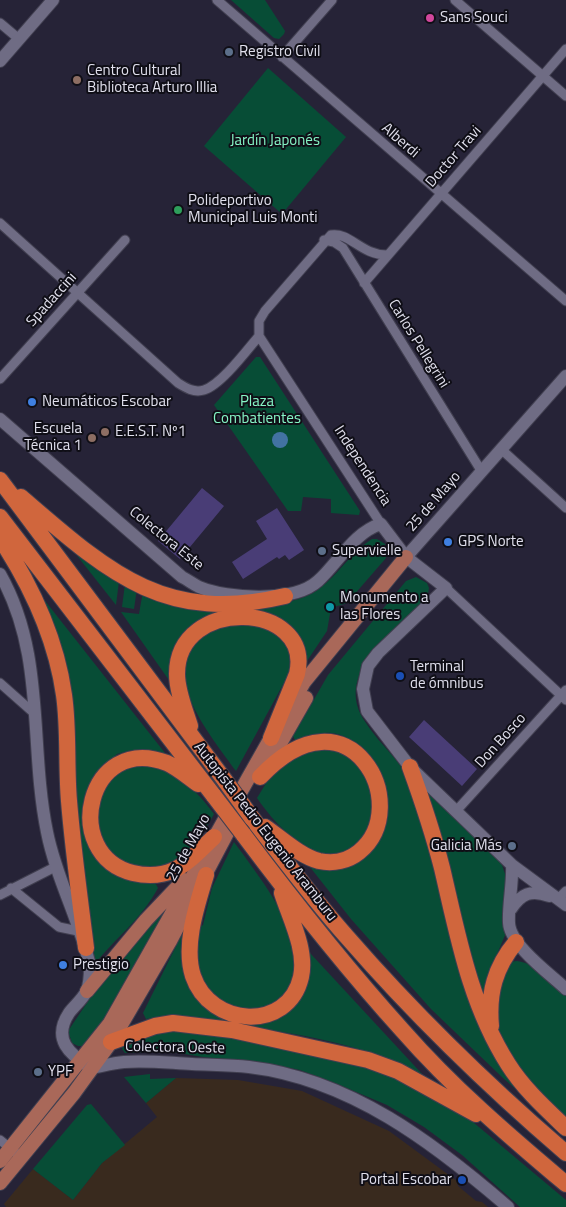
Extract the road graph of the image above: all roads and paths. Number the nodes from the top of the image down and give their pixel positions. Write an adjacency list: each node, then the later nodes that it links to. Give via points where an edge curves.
1 (53, 0): 6 (street)
2 (217, 0): 8 (street, Alberdi)
3 (332, 0): 8 (street)
4 (455, 0): 10 (street)
5 (0, 22): 6 (street)
6 (19, 39): 9 (street)
7 (566, 49): 10 (street, Doctor Travi)
8 (282, 56): 12 (street, Alberdi)
9 (0, 61)
10 (542, 76): 11 (street); 12 (street, Doctor Travi)
11 (566, 96)
12 (440, 194): 16 (street, Doctor Travi); 19 (street, Alberdi)
13 (0, 223): 18 (street)
14 (125, 240): 18 (street, Spadaccini)
15 (324, 240): 16 (street, via 336,234 375,255); 17 (street, Carlos Pellegrini, via 342,248); 20 (street, via 265,310 259,321)
16 (387, 255): 17 (street, Doctor Travi)
17 (364, 283): 25 (street, Carlos Pellegrini)
18 (77, 293): 20 (street, via 178,383 195,391 214,386); 22 (street, Spadaccini)
19 (566, 301)
20 (259, 336): 29 (street, Independencia)
21 (566, 376): 24 (street, 25 de Mayo)
22 (0, 379)
23 (0, 419): 34 (street, Colectora Este, via 182,577 214,591)
24 (502, 450): 25 (street, 25 de Mayo); 27 (street)
25 (482, 472): 31 (street, 25 de Mayo)
26 (0, 479): 34 (highway, via 87,553 134,584 174,597 215,604 240,604); 39 (highway, Autopista Pedro Eugenio Aramburu)
27 (566, 508)
28 (0, 516): 43 (highway, Autopista Pedro Eugenio Aramburu)
29 (380, 524): 31 (street, Independencia); 34 (street, Colectora Este, via 366,531 317,582)
30 (0, 538): 57 (highway, via 31,590 60,669 67,728 69,799)
31 (406, 557): 33 (street, Independencia); 35 (main road, 25 de Mayo)
32 (0, 574): 38 (street, via 22,624 32,668)
33 (446, 588): 37 (street, Independencia); 41 (street, via 378,652 364,677 367,711)
34 (285, 596)
35 (330, 653): 40 (main road, 25 de Mayo, via 304,682); 42 (main road, 25 de Mayo)
36 (0, 683): 38 (street)
37 (564, 695): 44 (street, Don Bosco)
38 (36, 714): 48 (street, via 43,812)
39 (193, 738): 40 (highway, via 179,691 178,660 189,636 201,627 238,617 275,624 285,631 295,646 299,662 297,674); 45 (highway, Autopista Pedro Eugenio Aramburu, bridge)
40 (270, 738): 46 (main road, 25 de Mayo)
41 (410, 767): 44 (street); 60 (highway, via 429,817 467,974)
42 (260, 777): 45 (highway, via 279,760 307,744 322,740 348,746 372,776 380,807 379,822 367,845 346,860 330,862 318,861 304,854); 49 (main road, 25 de Mayo)
43 (214, 796): 46 (highway, via 168,764 142,758 130,759 116,765 99,782 90,810 99,850 115,866 140,875 176,870); 50 (highway, Autopista Pedro Eugenio Aramburu, bridge)
44 (457, 810): 47 (street)
45 (252, 818): 66 (highway, Autopista Pedro Eugenio Aramburu, via 346,936 413,1010 518,1112)
46 (214, 837): 49 (main road, 25 de Mayo)
47 (512, 865): 53 (street); 54 (street)
48 (57, 866): 51 (street); 55 (street)
49 (203, 869): 50 (highway, via 192,937 194,977 207,1000 230,1014 242,1017 258,1016 282,1007 292,997 301,977 302,956); 59 (main road, via 146,920); 61 (main road, 25 de Mayo); 62 (main road, 25 de Mayo)
50 (279, 881): 63 (highway, Autopista Pedro Eugenio Aramburu, via 320,936 404,1033)
51 (11, 888): 52 (street); 55 (street, via 59,927)
52 (0, 894)
53 (563, 899): 54 (street, via 532,892 518,899)
54 (510, 911): 56 (street, via 509,923)
55 (78, 931): 57 (street)
56 (516, 942): 58 (street); 60 (highway, via 504,956 494,978 490,1012)
57 (86, 948): 59 (street, via 90,976)
58 (566, 989)
59 (87, 991): 62 (street, via 68,1014 61,1034 64,1047)
60 (493, 1038): 64 (highway, via 518,1078)
61 (111, 1042): 62 (main road, 25 de Mayo); 63 (highway, via 173,1023 232,1030 340,1052 398,1071)
62 (86, 1065): 65 (main road); 70 (street, Colectora Oeste, via 125,1062 228,1065 301,1078 358,1101 412,1131)
63 (500, 1128): 69 (highway)
64 (566, 1128)
65 (10, 1149): 67 (main road); 68 (main road)
66 (566, 1153)
67 (0, 1161)
68 (0, 1183)
69 (566, 1184)
70 (508, 1207)

